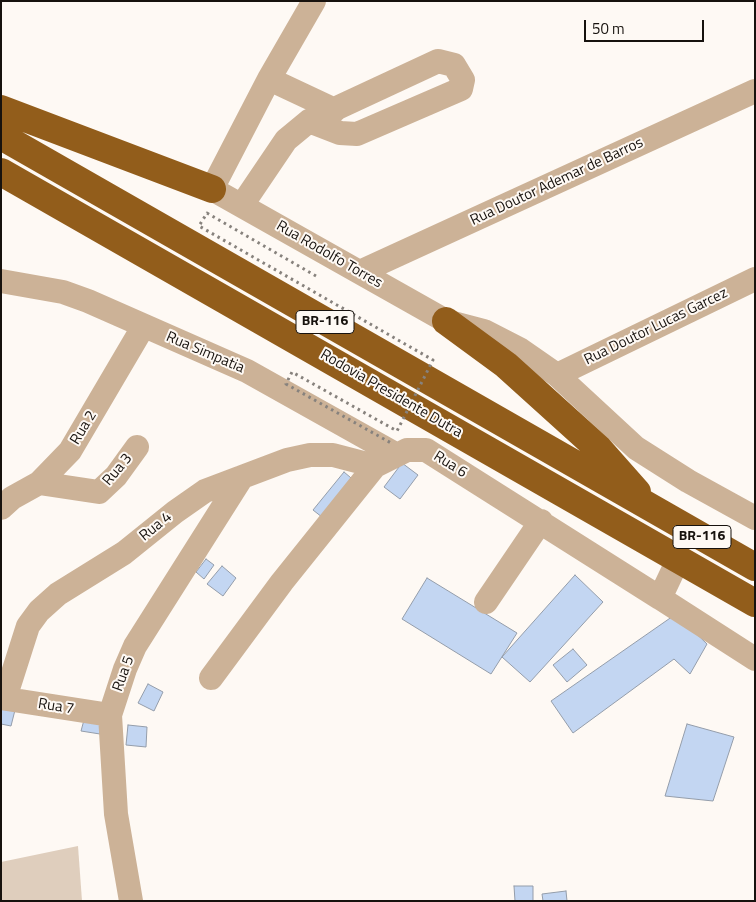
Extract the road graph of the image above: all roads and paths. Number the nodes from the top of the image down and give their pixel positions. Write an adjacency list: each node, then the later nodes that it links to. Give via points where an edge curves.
1 (314, 1): 2 (street)
2 (269, 79): 5 (street); 9 (street)
3 (752, 99): 11 (street, Rua Doutor Ademar de Barros)
4 (1, 109): 9 (highway)
5 (335, 110): 6 (street); 6 (street, via 438,61 454,65 463,80 461,89 357,134 340,134)
6 (310, 121): 10 (street, via 286,140)
7 (1, 136): 23 (highway, Rodovia Presidente Dutra / BR-116)
8 (1, 172): 27 (highway, Rodovia Presidente Dutra / BR-116)
9 (212, 189): 10 (street, Rua Rodolfo Torres)
10 (242, 205): 11 (street, Rua Rodolfo Torres)
11 (360, 272): 15 (street, Rua Rodolfo Torres)
12 (316, 276): 19 (path, bridge, via 207,213 199,226 433,360 397,431 292,372 286,384)
13 (755, 279): 17 (street, Rua Doutor Lucas Garcez)
14 (2, 282): 16 (street, Rua Simpatia, via 63,292)
15 (446, 321): 17 (street, Rua Rodolfo Torres, via 484,331 521,350); 23 (highway, via 506,365 600,449)
16 (143, 327): 19 (street, Rua Simpatia, via 247,371); 22 (street, Rua 2, via 75,445)
17 (557, 375): 25 (street, Rua Rodolfo Torres, via 636,448)
18 (138, 448): 22 (street, Rua 3, via 99,492)
19 (394, 449): 20 (street, Rua 6); 26 (street, Rua 6, via 426,450)
20 (375, 466): 21 (street, Rua 4, via 333,455 310,455); 33 (street, Rua 6, via 282,582)
21 (242, 477): 34 (street, Rua 4, via 205,491 124,553 58,594 39,611 28,626); 35 (street, Rua 5, via 136,646)
22 (39, 483): 24 (street, Rua 2)
23 (649, 507): 28 (highway, Rodovia Presidente Dutra / BR-116)
24 (1, 508)
25 (755, 518)
26 (542, 521): 29 (street, Rua 6); 30 (street)
27 (678, 560): 29 (street); 31 (highway, Rodovia Presidente Dutra / BR-116)
28 (755, 566)
29 (660, 598): 32 (street, Rua 6)
30 (486, 602)
31 (755, 603)
32 (755, 660)
33 (212, 678)
34 (3, 698): 35 (street, Rua 7)
35 (110, 716): 36 (street, Rua 5, via 116,814)
36 (131, 901)

